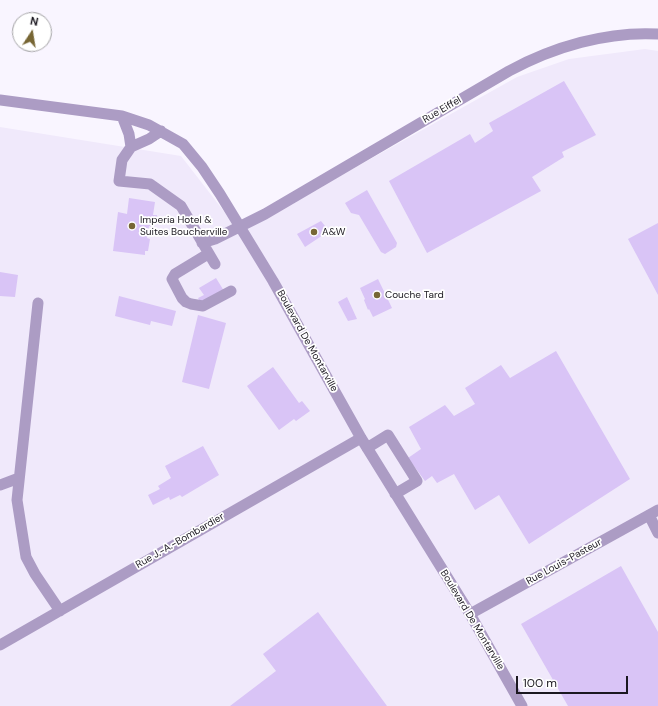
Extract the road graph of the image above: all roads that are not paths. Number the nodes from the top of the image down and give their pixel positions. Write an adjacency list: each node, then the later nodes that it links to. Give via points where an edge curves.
1 (658, 34): 6 (street, Rue Eiffel, via 604,38 530,60)
2 (0, 100): 3 (street, Boulevard De Montarville)
3 (122, 116): 4 (street, Boulevard De Montarville); 5 (street)
4 (161, 131): 5 (street); 6 (street, Boulevard De Montarville, via 184,144 202,167)
5 (131, 147): 7 (street, via 122,160 119,180 150,184 181,206)
6 (240, 227): 7 (street, Rue Eiffel); 12 (street, Boulevard De Montarville)
7 (202, 244): 8 (street)
8 (208, 254): 9 (street); 10 (street, via 173,276 172,279 182,298 186,302 203,306)
9 (215, 264)
10 (231, 291)
11 (38, 303): 14 (street)
12 (361, 438): 13 (street, Boulevard De Montarville); 19 (street, Rue J.-A.-Bombardier)
13 (367, 448): 16 (street, Boulevard De Montarville); 16 (street, via 388,435 417,481)
14 (19, 478): 15 (street); 19 (street, via 17,500 26,557)
15 (0, 485)
16 (395, 494): 20 (street, Boulevard De Montarville)
17 (653, 513): 18 (street); 20 (street, Rue Louis-Pasteur)
18 (658, 532)
19 (60, 611): 21 (street, Rue J.-A.-Bombardier)
20 (470, 614): 22 (street, Boulevard De Montarville)
21 (0, 646)
22 (522, 706)

